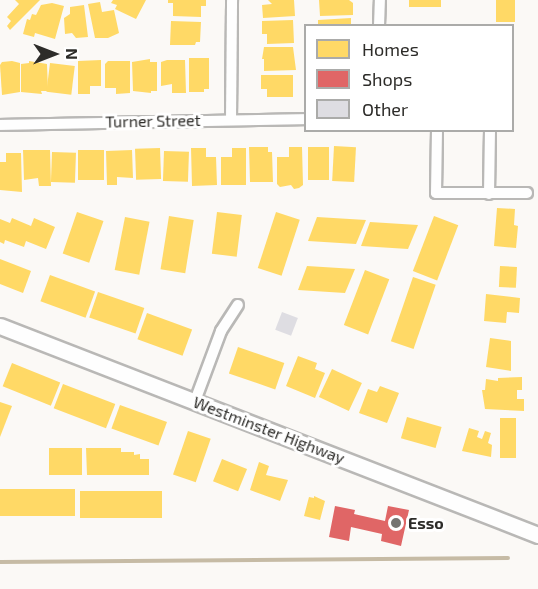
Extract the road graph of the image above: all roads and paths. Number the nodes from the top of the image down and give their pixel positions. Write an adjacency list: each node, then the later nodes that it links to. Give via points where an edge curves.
1 (232, 0): 5 (street)
2 (380, 0): 3 (street)
3 (379, 24)
4 (304, 119): 5 (street, Turner Street)
5 (231, 120): 6 (street, Turner Street)
6 (0, 124)
7 (437, 132): 10 (street, via 436,193)
8 (490, 132): 10 (street)
9 (527, 193): 10 (street)
10 (489, 194)
11 (238, 305): 13 (street, via 221,331)
12 (0, 326): 13 (main road, Westminster Highway)
13 (195, 401): 14 (main road, Westminster Highway)
14 (538, 535)

